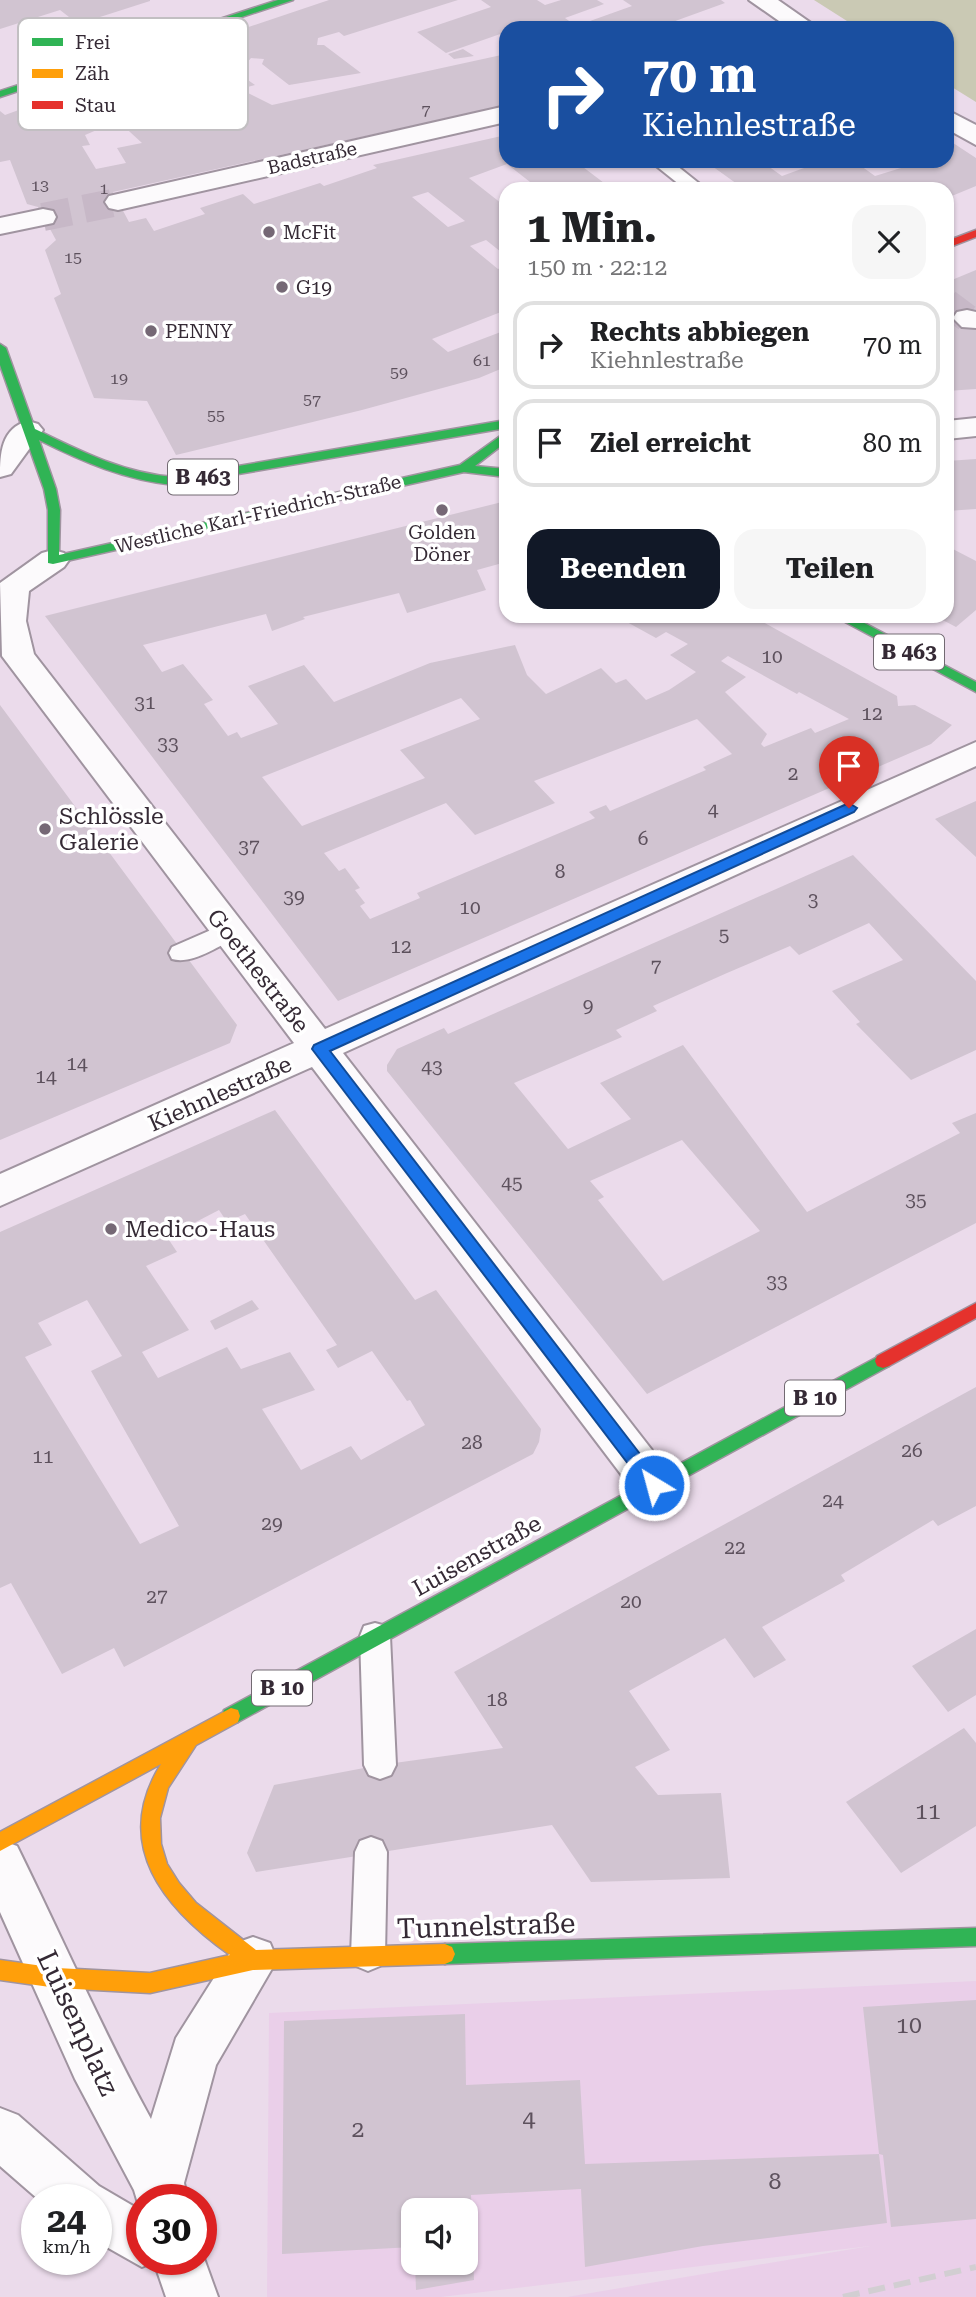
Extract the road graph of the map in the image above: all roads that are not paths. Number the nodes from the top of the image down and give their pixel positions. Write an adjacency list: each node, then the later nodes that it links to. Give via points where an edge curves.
1 (288, 0): 3 (main road)
2 (761, 0): 4 (street)
3 (231, 18)
4 (790, 21)
5 (18, 88): 6 (main road)
6 (0, 94)
7 (499, 116): 12 (street, Badstraße)
8 (954, 123): 9 (street)
9 (976, 137)
10 (668, 168): 11 (lane)
11 (687, 182)
12 (118, 202)
13 (43, 217): 14 (street)
14 (0, 226)
15 (976, 233): 16 (main road)
16 (954, 242)
17 (0, 348): 21 (main road)
18 (499, 426): 23 (main road, Westliche Karl-Friedrich-Straße / B 463)
19 (976, 427): 20 (street)
20 (954, 429)
21 (28, 430): 23 (main road, B 463, via 94,465 144,480 235,473); 25 (street); 31 (main road, via 52,500)
22 (499, 441): 26 (main road, Westliche Karl-Friedrich-Straße)
23 (387, 446): 28 (main road, B 463)
24 (499, 465): 26 (street)
25 (0, 468)
26 (464, 468): 27 (main road, B 463); 30 (main road, Westliche Karl-Friedrich-Straße / B 463)
27 (499, 472)
28 (322, 473)
29 (271, 494): 30 (main road, B 463)
30 (193, 527): 31 (main road, Westliche Karl-Friedrich-Straße / B 463)
31 (53, 560): 32 (street, Westliche Karl-Friedrich-Straße); 36 (street, Goethestraße, via 14,586 9,625 18,656)
32 (0, 572)
33 (854, 623): 34 (main road, B 463)
34 (976, 688)
35 (976, 753): 38 (street, Kiehnlestraße)
36 (227, 932): 37 (lane); 38 (street, Goethestraße)
37 (181, 953)
38 (320, 1049): 39 (street, Kiehnlestraße); 41 (street, Goethestraße)
39 (0, 1191)
40 (976, 1310): 41 (main road, Luisenstraße / B 10)
41 (654, 1485): 42 (main road, Luisenstraße / B 10)
42 (376, 1636): 43 (main road, Luisenstraße / B 10); 44 (lane)
43 (189, 1739): 45 (main road, Luisenstraße / B 10); 50 (main road, via 155,1797 150,1846 166,1884 185,1911)
44 (380, 1765)
45 (0, 1842)
46 (371, 1852): 49 (lane)
47 (0, 1862): 52 (street, Luisenplatz)
48 (976, 1937): 49 (main road, Tunnelstraße)
49 (368, 1955): 50 (main road, Tunnelstraße)
50 (253, 1960): 52 (main road, Tunnelstraße, via 150,1983); 56 (street, Luisenplatz, via 194,2055)
51 (0, 1970): 52 (main road, Tunnelstraße)
52 (57, 1978): 55 (street, Luisenplatz, via 93,2062)
53 (0, 2133): 54 (street)
54 (60, 2184)
55 (156, 2184)
56 (162, 2184)

